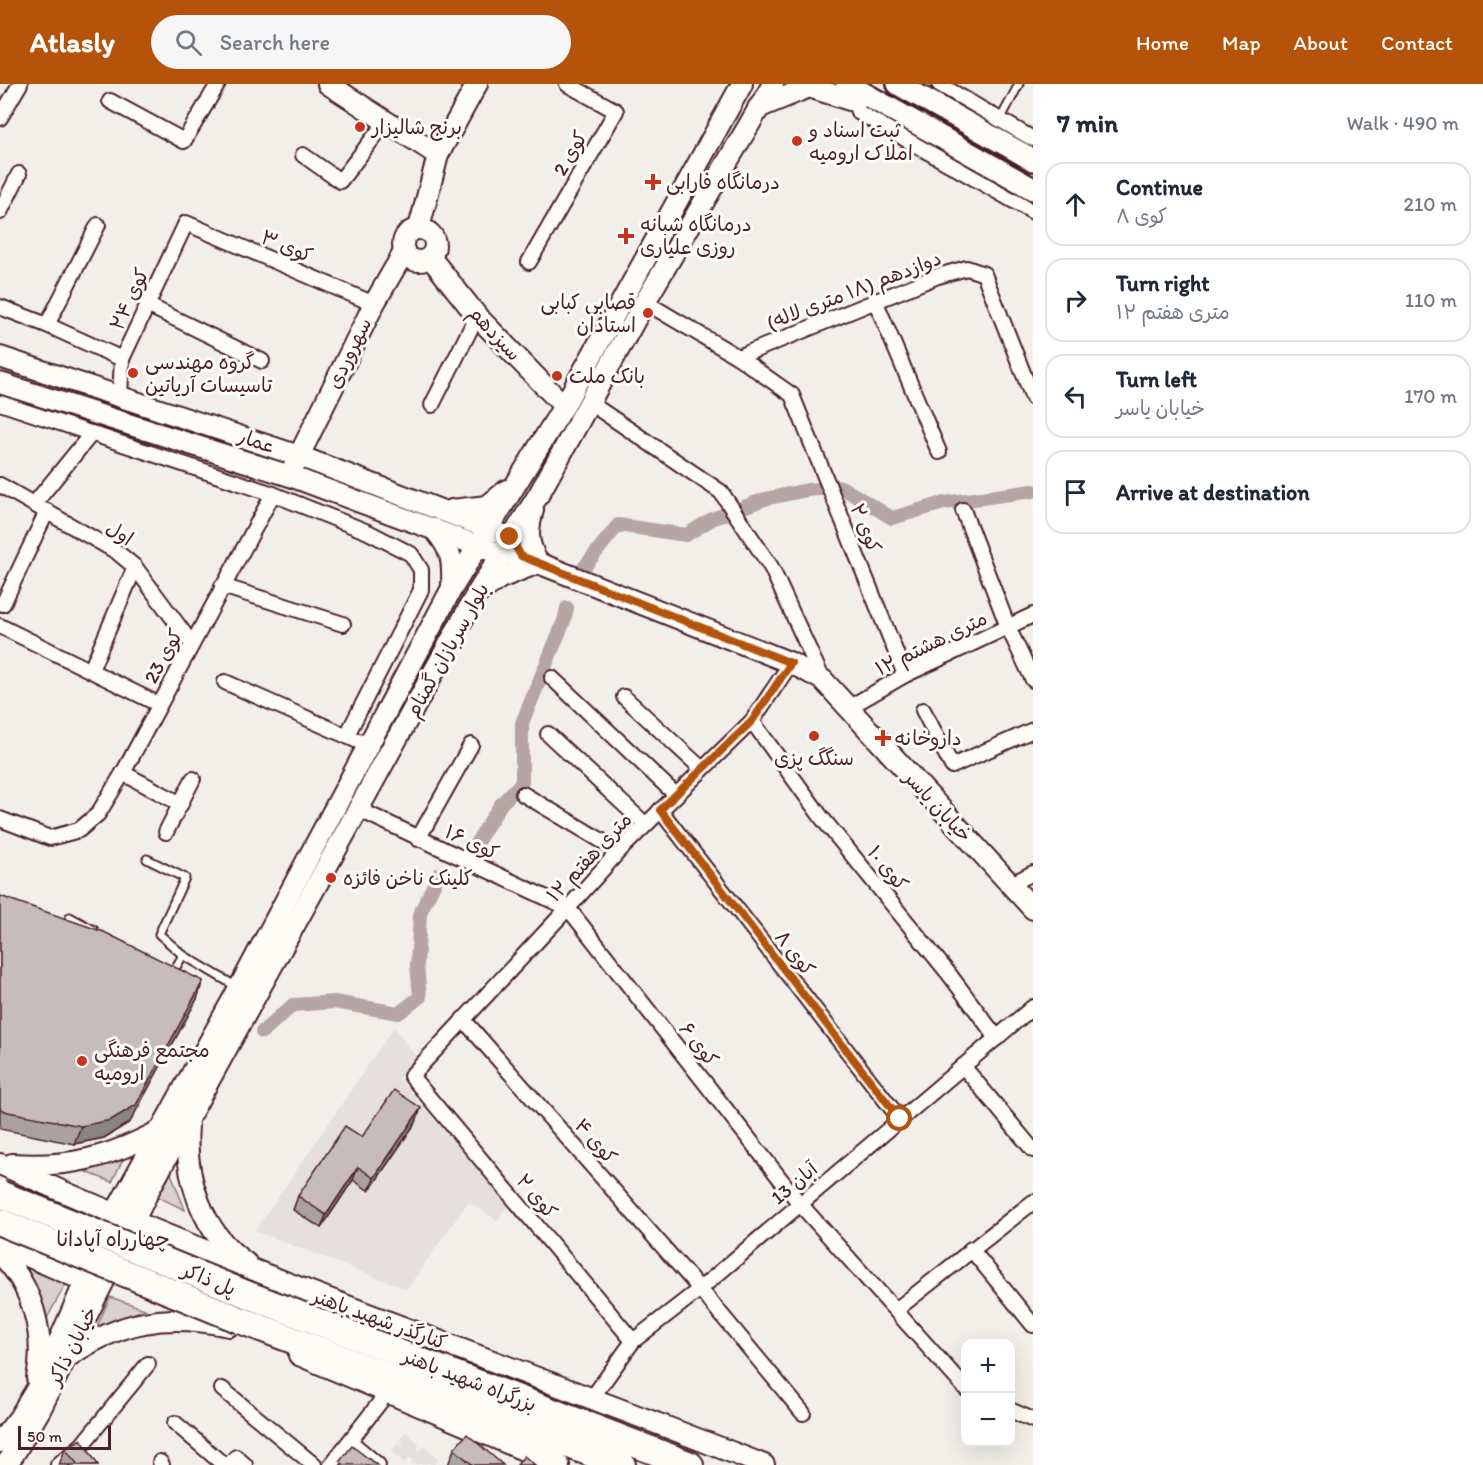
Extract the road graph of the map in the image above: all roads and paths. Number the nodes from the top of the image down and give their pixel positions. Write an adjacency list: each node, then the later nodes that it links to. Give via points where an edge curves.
1 (20, 84): 14 (street)
2 (218, 84): 12 (street, via 184,141)
3 (328, 84): 16 (main road)
4 (477, 84): 21 (main road)
5 (567, 84): 32 (street, کوی 2, via 616,111)
6 (773, 84): 13 (main road)
7 (898, 84): 22 (main road)
8 (939, 84): 15 (street)
9 (1019, 84): 15 (lane)
10 (737, 88): 17 (main road, بلوار سربازان گمنام)
11 (852, 89): 13 (main road, via 810,87); 24 (main road); 26 (street, via 858,112)
12 (110, 101)
13 (758, 108): 18 (main road)
14 (0, 118)
15 (1000, 120): 19 (street)
16 (386, 123): 20 (street, via 340,181); 21 (main road)
17 (721, 126): 18 (main road, via 733,127); 50 (main road, بلوار سربازان گمنام)
18 (741, 137): 34 (main road)
19 (1033, 139)
20 (303, 155)
21 (438, 155): 29 (main road)
22 (1033, 160)
23 (19, 174): 25 (street)
24 (1033, 189)
25 (0, 212)
26 (1033, 212)
27 (186, 224): 35 (street, کوی ۳); 36 (street, کوی ۲۴)
28 (98, 225): 39 (street)
29 (419, 228): 30 (main road, via 405,236); 31 (main road, via 429,232 435,242)
30 (404, 252): 31 (main road, via 415,261); 35 (main road, سهروردی)
31 (430, 257): 38 (main road, سیزدهم)
32 (528, 262)
33 (874, 300): 41 (street, دوازدهم (۱۸ متری لاله)); 46 (street, دوازدهم (۱۸ متری لاله), via 967,268 984,274); 52 (street)
34 (645, 302): 41 (street); 48 (main road)
35 (374, 304): 53 (main road, سهروردی)
36 (147, 305): 42 (street, کوی ۲۴); 43 (street)
37 (0, 308): 39 (street)
38 (477, 316): 49 (street); 50 (main road, سیزدهم)
39 (47, 325): 42 (street)
40 (0, 357): 45 (main road, عمار)
41 (738, 357): 82 (street, کوی ۲, via 792,395)
42 (122, 359): 45 (street, کوی ۲۴)
43 (262, 361)
44 (0, 383): 54 (main road, عمار)
45 (120, 395): 53 (main road, عمار)
46 (1033, 398)
47 (0, 403): 51 (street)
48 (590, 404): 58 (main road); 84 (street, via 721,492 771,567)
49 (432, 405)
50 (564, 406): 55 (main road, بلوار سربازان گمنام)
51 (92, 433): 57 (street); 59 (street)
52 (939, 452)
53 (299, 456): 54 (main road, سهروردی); 62 (main road, عمار)
54 (290, 476): 60 (main road, عمار)
55 (518, 482): 62 (main road, via 487,506); 63 (main road, بلوار سربازان گمنام)
56 (0, 485): 59 (street, اول)
57 (273, 494): 65 (street); 71 (street, کوی 23)
58 (538, 494): 66 (main road); 69 (main road, via 527,531 528,545)
59 (41, 507): 70 (street, اول); 74 (street)
60 (377, 508): 64 (main road, عمار); 65 (street)
61 (963, 510): 78 (street)
62 (443, 511): 63 (main road, عمار)
63 (488, 527): 66 (main road, عمار); 67 (main road, بلوار سربازان گمنام)
64 (434, 529): 67 (main road, عمار); 72 (main road, via 449,548)
65 (368, 532): 94 (street, via 411,554 421,570 421,590)
66 (510, 537): 68 (main road)
67 (479, 545): 68 (main road, عمار); 72 (main road, بلوار سربازان گمنام)
68 (509, 555): 69 (main road, خیابان یاسر); 73 (main road, بلوار سربازان گمنام)
69 (538, 563): 73 (main road, via 496,581); 80 (main road, خیابان یاسر)
70 (135, 567): 79 (street, اول); 81 (street)
71 (222, 586): 76 (street); 79 (street, کوی 23)
72 (452, 588): 95 (main road, بلوار سربازان گمنام)
73 (476, 595): 103 (main road, بلوار سربازان گمنام)
74 (3, 604)
75 (1033, 615): 78 (street, ۱۲ متری هشتم)
76 (343, 624)
77 (0, 626): 81 (street)
78 (1008, 627): 82 (street, ۱۲ متری هشتم); 85 (street)
79 (192, 644): 88 (street, کوی 23)
80 (791, 663): 84 (main road, خیابان یاسر); 91 (street, ۱۲ متری هفتم)
81 (91, 670): 88 (street)
82 (905, 675): 89 (street, ۱۲ متری هشتم)
83 (552, 678): 101 (street)
84 (823, 680): 89 (main road, خیابان یاسر)
85 (1033, 680)
86 (225, 682): 94 (street)
87 (624, 697): 97 (street)
88 (158, 704): 98 (street, کوی 23)
89 (848, 708): 112 (main road, خیابان یاسر)
90 (923, 710): 92 (street, via 952,766)
91 (752, 721): 97 (street, ۱۲ متری هفتم); 122 (street, کوی ۱۰, via 822,818)
92 (1033, 730)
93 (548, 734): 106 (street)
94 (347, 735): 95 (street)
95 (367, 745): 119 (main road, بلوار سربازان گمنام)
96 (471, 745): 108 (street)
97 (702, 769): 101 (street, ۱۲ متری هفتم)
98 (123, 773): 102 (street); 105 (street, کوی 23, via 98,814 79,830 50,838)
99 (194, 779): 102 (street)
100 (523, 794): 109 (street)
101 (675, 795): 104 (street, ۱۲ متری هفتم)
102 (181, 804): 107 (street)
103 (360, 810): 108 (street, کوی ۱۶); 125 (main road, بلوار سربازان گمنام)
104 (660, 810): 106 (street, ۱۲ متری هفتم); 126 (street, کوی ۸)
105 (0, 819)
106 (646, 825): 109 (street, ۱۲ متری هفتم)
107 (166, 832)
108 (418, 839): 113 (street, کوی ۱۶)
109 (619, 851): 113 (street, ۱۲ متری هفتم)
110 (147, 859): 117 (lane, via 184,878 159,934)
111 (1033, 873): 112 (street)
112 (1011, 884): 114 (main road, خیابان یاسر)
113 (568, 908): 121 (street, ۱۲ متری هفتم); 132 (street, کوی ۶)
114 (1033, 909)
115 (70, 917): 116 (lane)
116 (101, 934)
117 (183, 955): 118 (lane, via 173,974); 119 (lane)
118 (162, 968)
119 (239, 988): 127 (main road, بلوار سربازان گمنام)
120 (1033, 1007): 122 (street, 13 آبان)
121 (464, 1019): 124 (street, ۱۲ متری هفتم); 142 (street, کوی ۴)
122 (997, 1038): 123 (street, 13 آبان)
123 (963, 1066): 126 (street, 13 آبان); 128 (street)
124 (411, 1076): 146 (street, کوی ۲)
125 (188, 1119): 135 (main road, بلوار سربازان گمنام); 141 (main road, via 188,1169 195,1194 212,1228)
126 (900, 1119): 132 (street, 13 آبان)
127 (161, 1130): 129 (main road, via 92,1160 45,1167); 133 (main road, بلوار سربازان گمنام)
128 (1033, 1150)
129 (0, 1164): 133 (main road, کنارگذر شهید باهنر); 136 (main road, via 13,1183 14,1206)
130 (0, 1194): 141 (highway, پل ذاکر, bridge)
131 (1033, 1202): 138 (street)
132 (800, 1204): 142 (street, 13 آبان); 143 (street, کوی ۶)
133 (114, 1215): 135 (main road, کنارگذر شهید باهنر); 140 (main road, خیابان ذاکر)
134 (0, 1222): 144 (highway, پل ذاکر, bridge)
135 (133, 1222): 140 (main road, خیابان ذاکر); 141 (main road, کنارگذر شهید باهنر)
136 (0, 1227)
137 (0, 1244): 140 (main road)
138 (971, 1249): 143 (street); 145 (street)
139 (0, 1254): 152 (main road, via 22,1282 34,1309 39,1357)
140 (92, 1284): 144 (main road, via 121,1283); 147 (main road, خیابان ذاکر); 152 (main road, خیابان ذاکر)
141 (259, 1287): 144 (main road, via 241,1275 220,1292 216,1319); 153 (main road, کنارگذر شهید باهنر); 173 (highway, بزرگراه شهید باهنر)
142 (700, 1289): 146 (street, 13 آبان); 155 (street, کوی ۴)
143 (897, 1309): 149 (street, کوی ۶)
144 (235, 1323): 147 (main road, via 179,1319 138,1323 97,1338); 151 (main road); 172 (highway, بزرگراه شهید باهنر)
145 (1033, 1325)
146 (633, 1341): 153 (street, 13 آبان)
147 (67, 1357): 163 (main road, خیابان ذاکر)
148 (148, 1364): 160 (street)
149 (961, 1383)
150 (222, 1389): 161 (street)
151 (388, 1392): 159 (street); 171 (main road)
152 (33, 1395): 158 (main road, خیابان ذاکر)
153 (592, 1398): 174 (main road, کنارگذر شهید باهنر)
154 (1015, 1412): 156 (street)
155 (803, 1413)
156 (1033, 1420)
157 (175, 1423): 165 (street)
158 (0, 1442)
159 (351, 1442): 169 (street); 170 (street)
160 (82, 1445): 162 (street); 164 (street)
161 (300, 1454): 167 (street); 168 (street)
162 (90, 1458)
163 (5, 1465)
164 (58, 1465)
165 (226, 1465): 166 (street, via 236,1457)
166 (245, 1465)
167 (291, 1465)
168 (314, 1465)
169 (331, 1465)
170 (378, 1465)
171 (559, 1465)
172 (622, 1465)
173 (690, 1465)
174 (764, 1465)

